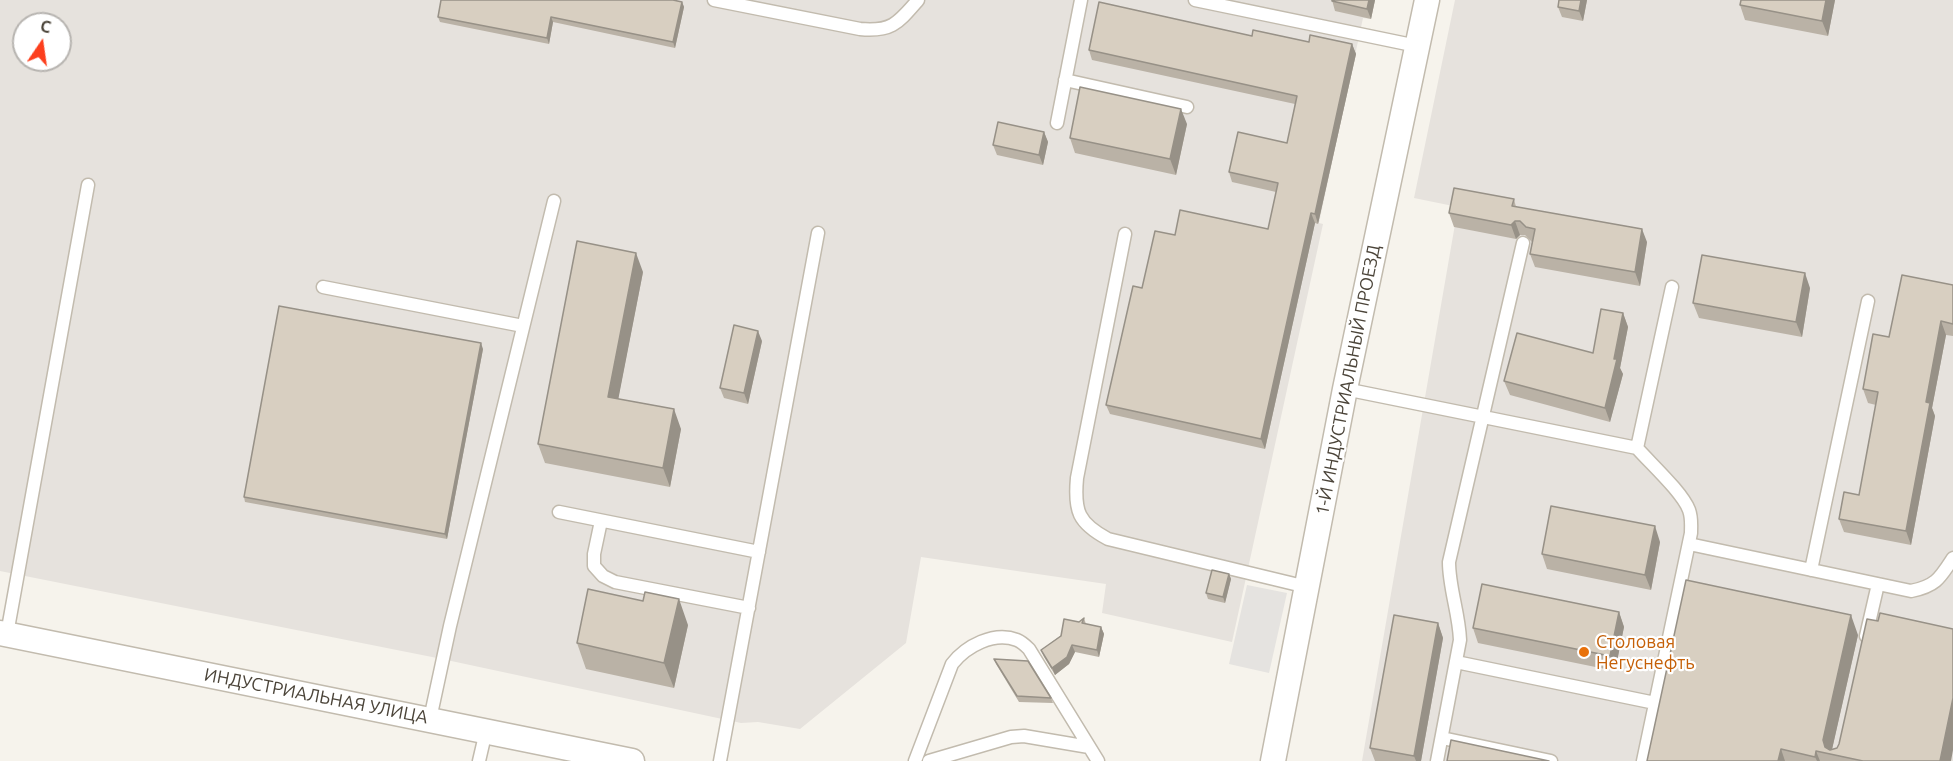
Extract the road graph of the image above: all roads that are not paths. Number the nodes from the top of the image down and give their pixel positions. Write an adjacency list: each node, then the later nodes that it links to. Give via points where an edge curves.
1 (714, 0): 2 (lane, via 878,31 903,18)
2 (918, 0)
3 (1081, 0): 7 (lane)
4 (1195, 0): 6 (lane)
5 (1427, 0): 6 (street, 1-Й ИНДУСТРИАЛЬНЫЙ ПРОЕЗД)
6 (1417, 46): 19 (street, 1-Й ИНДУСТРИАЛЬНЫЙ ПРОЕЗД)
7 (1065, 80): 8 (lane); 9 (lane)
8 (1187, 107)
9 (1056, 123)
10 (88, 185): 31 (lane)
11 (554, 201): 18 (lane)
12 (818, 233): 25 (lane)
13 (1125, 234): 29 (lane, via 1077,478 1075,497 1080,515 1090,529 1108,539)
14 (1523, 243): 20 (lane)
15 (323, 287): 18 (lane)
16 (1672, 287): 21 (lane)
17 (1868, 301): 27 (lane)
18 (523, 326): 35 (lane)
19 (1345, 389): 20 (lane); 29 (street, 1-Й ИНДУСТРИАЛЬНЫЙ ПРОЕЗД)
20 (1483, 417): 21 (lane); 33 (lane, via 1449,562 1460,628)
21 (1637, 448): 24 (lane, via 1688,507)
22 (559, 512): 23 (lane)
23 (601, 521): 25 (lane); 30 (lane, via 594,566 603,576 615,582)
24 (1689, 544): 27 (lane); 34 (lane)
25 (759, 552): 30 (lane)
26 (1953, 558): 28 (lane, via 1939,580 1927,588 1911,591)
27 (1811, 570): 28 (lane)
28 (1878, 584): 32 (lane)
29 (1307, 587): 45 (street, 1-Й ИНДУСТРИАЛЬНЫЙ ПРОЕЗД)
30 (749, 608): 41 (lane)
31 (4, 634): 35 (street, ИНДУСТРИАЛЬНАЯ УЛИЦА)
32 (1863, 651)
33 (1456, 662): 34 (lane); 37 (lane)
34 (1655, 703): 48 (lane)
35 (430, 719): 36 (street, ИНДУСТРИАЛЬНАЯ УЛИЦА)
36 (486, 731): 39 (lane); 40 (street, ИНДУСТРИАЛЬНАЯ УЛИЦА)
37 (1442, 738): 46 (lane); 47 (lane)
38 (1089, 747): 42 (lane, via 1029,649 1019,640 995,638 970,647 952,664); 43 (lane, via 1024,736); 44 (lane)
39 (479, 761)
40 (632, 761)
41 (720, 761)
42 (915, 761)
43 (929, 761)
44 (1098, 761)
45 (1273, 761)
46 (1437, 761)
47 (1551, 761)
48 (1643, 761)

